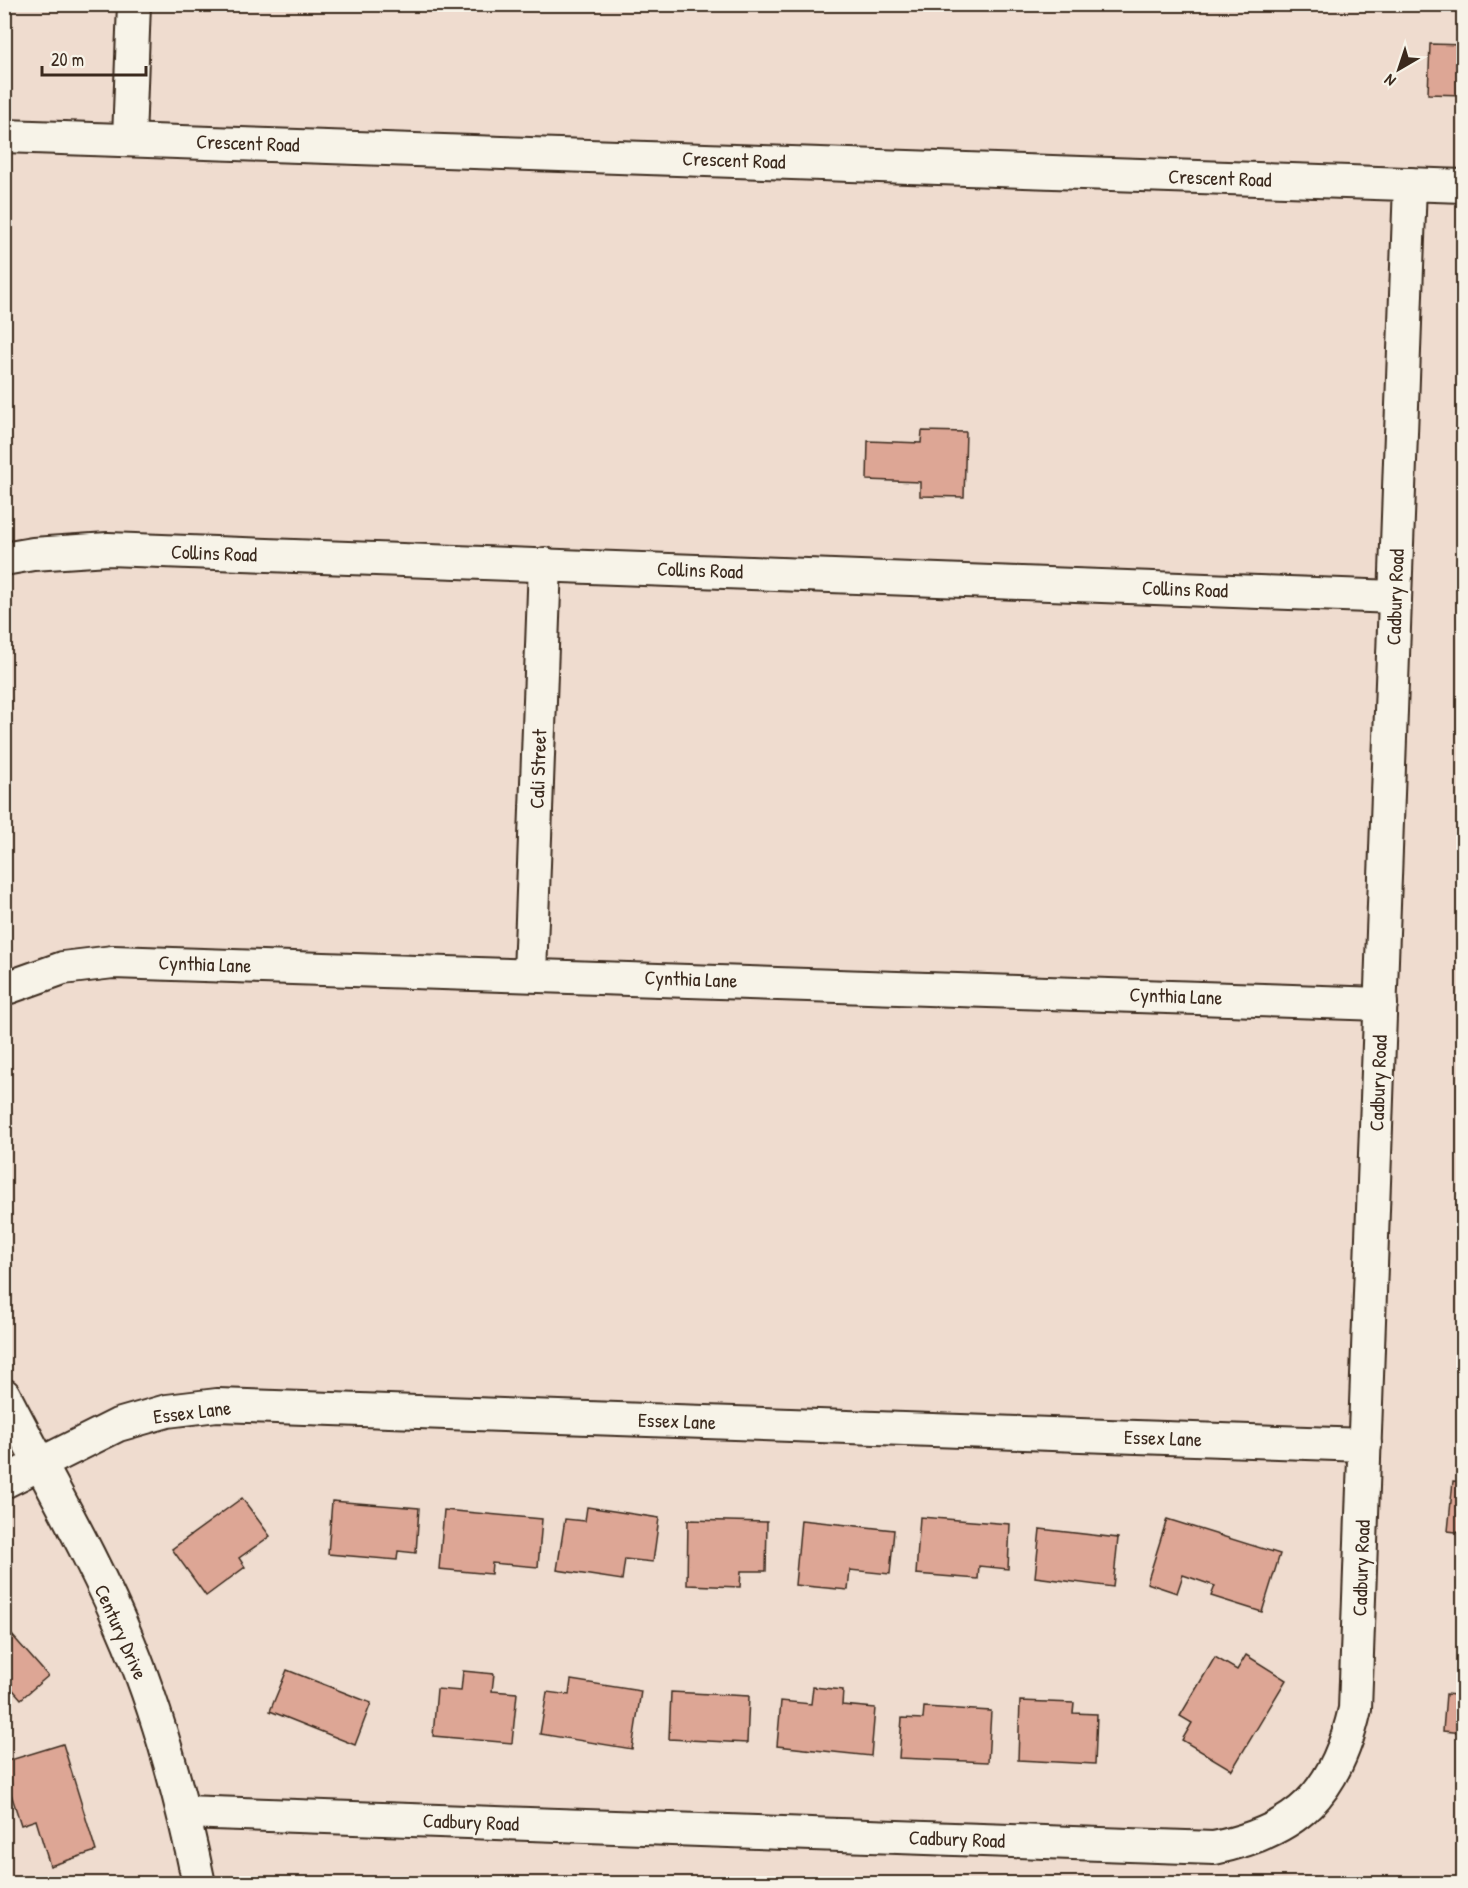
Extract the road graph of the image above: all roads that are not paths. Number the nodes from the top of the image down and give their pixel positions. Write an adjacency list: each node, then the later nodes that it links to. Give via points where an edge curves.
1 (134, 4): 3 (street)
2 (4, 136): 3 (street, Crescent Road)
3 (129, 139): 4 (street, Crescent Road)
4 (1410, 184): 5 (street, Crescent Road); 8 (street, Cadbury Road)
5 (1464, 186)
6 (4, 559): 7 (street, Collins Road, via 108,549)
7 (545, 564): 8 (street, Collins Road); 9 (street, Cali Street)
8 (1395, 597): 11 (street, Cadbury Road)
9 (531, 974): 10 (street, Cynthia Lane, via 113,962 63,968); 11 (street, Cynthia Lane)
10 (4, 989)
11 (1381, 1004): 13 (street, Cadbury Road)
12 (4, 1395): 14 (street, Century Drive)
13 (1365, 1445): 14 (street, Essex Lane, via 217,1405 167,1411 118,1425); 16 (street, Cadbury Road, via 1355,1709 1347,1746 1333,1774 1309,1804 1279,1827 1245,1842 1214,1848)
14 (40, 1464): 15 (street, Essex Lane); 16 (street, Century Drive, via 129,1642 160,1725)
15 (4, 1482)
16 (184, 1812): 17 (street, Century Drive)
17 (199, 1884)

